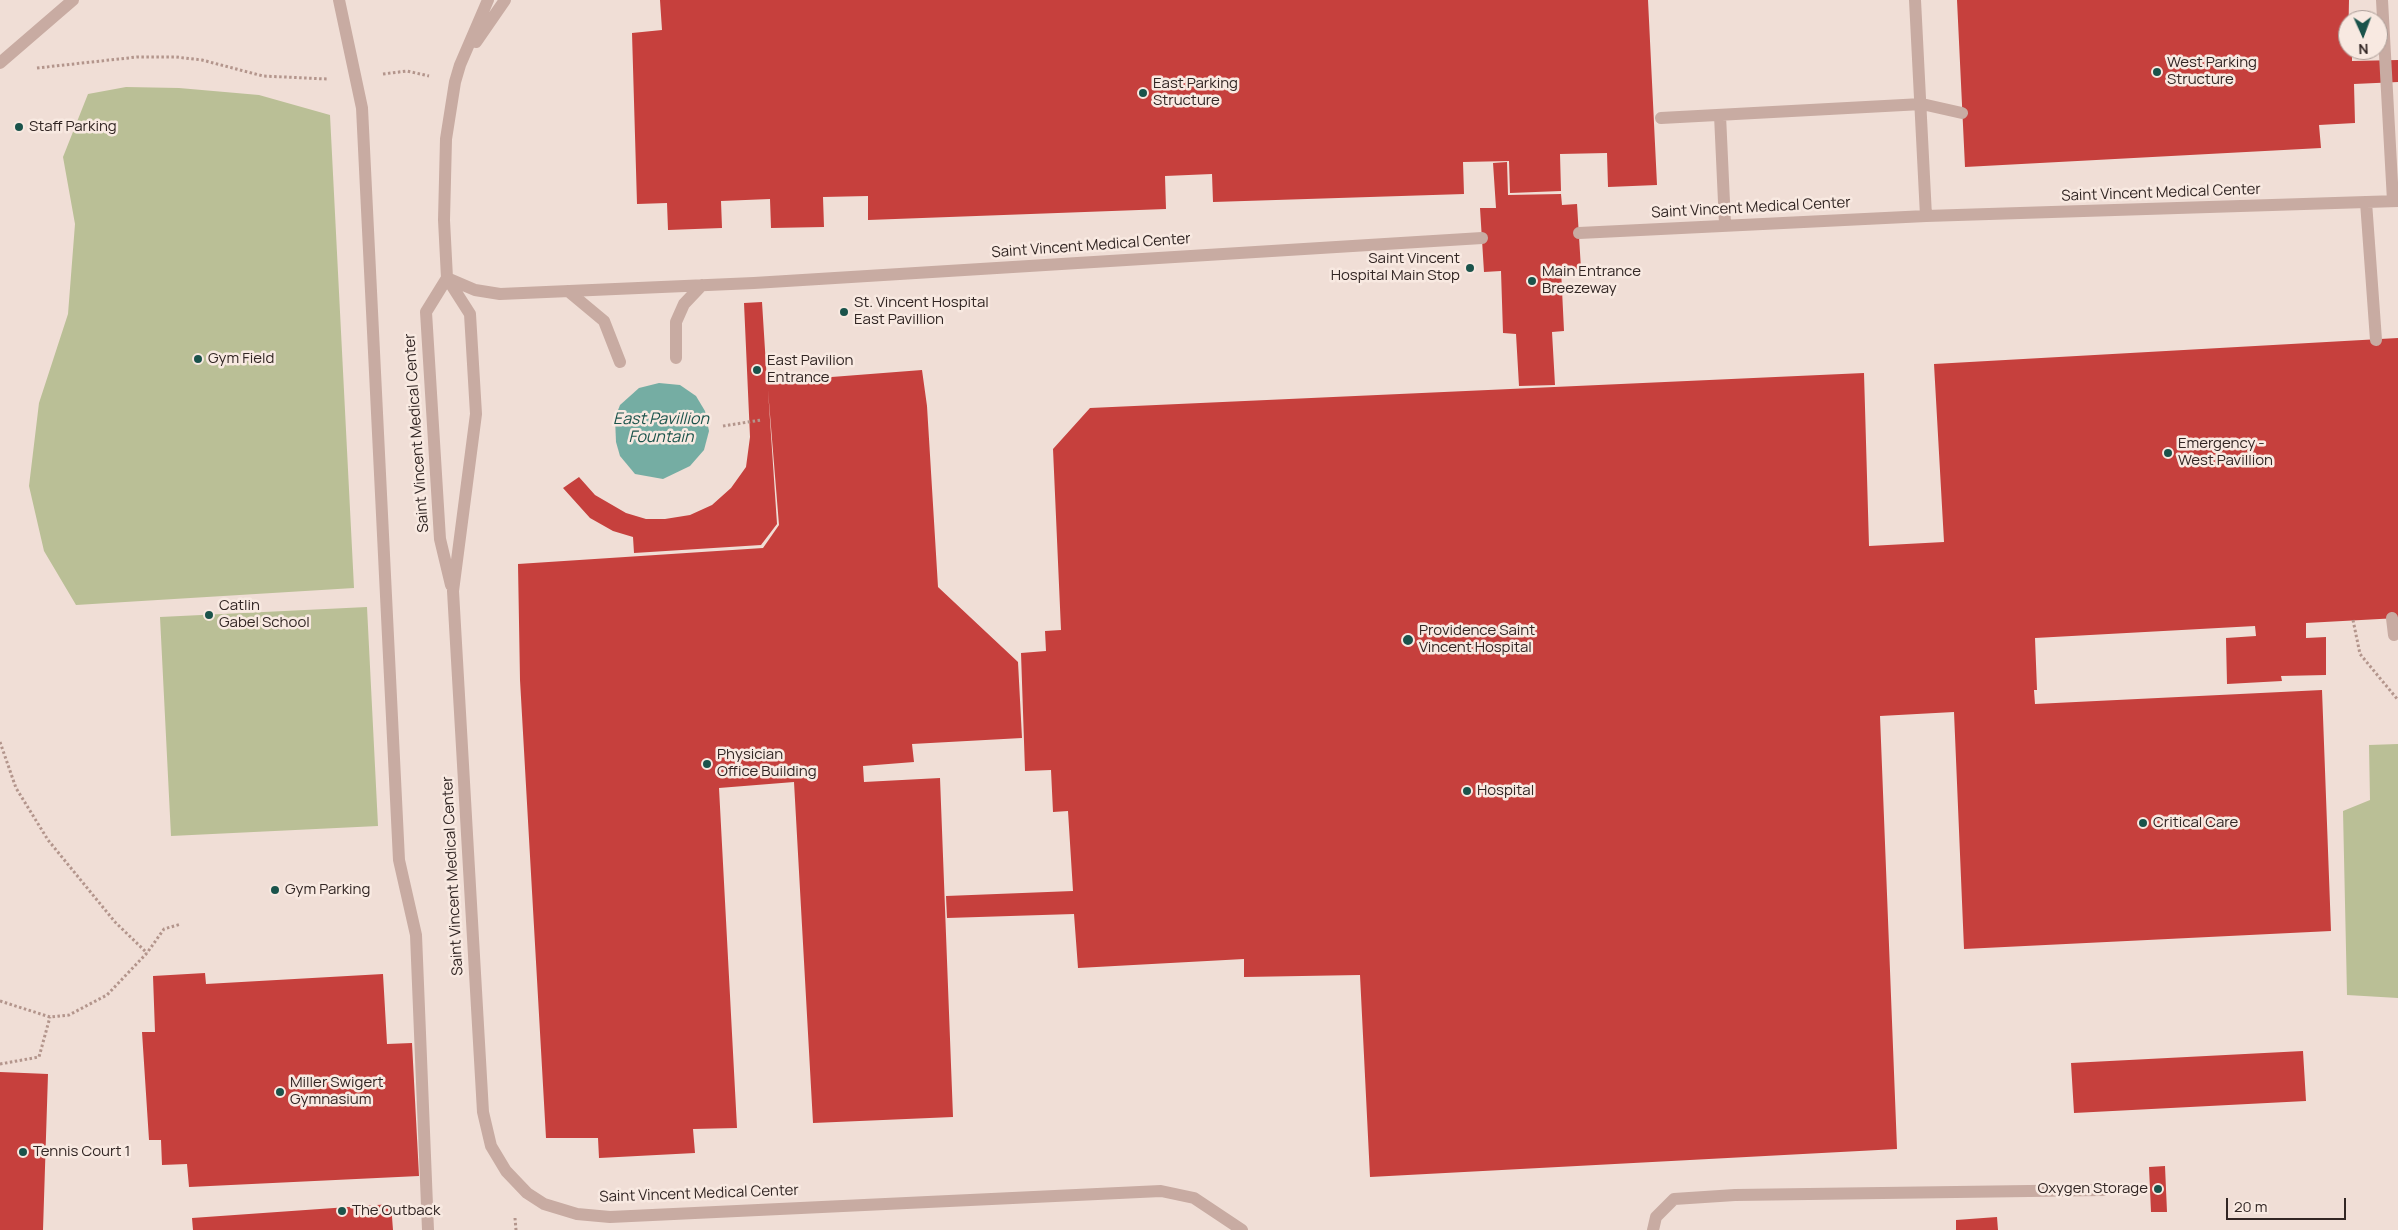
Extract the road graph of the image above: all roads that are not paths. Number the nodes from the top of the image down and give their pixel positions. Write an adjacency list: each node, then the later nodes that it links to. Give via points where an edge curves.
1 (73, 0): 8 (lane)
2 (339, 0): 30 (lane, via 362,108 399,860 416,935)
3 (489, 0): 7 (lane); 9 (lane)
4 (505, 0): 7 (lane)
5 (1915, 0): 10 (lane)
6 (2382, 0): 14 (lane)
7 (496, 13): 9 (lane)
8 (5, 59)
9 (460, 65): 20 (lane, via 446,139)
10 (1922, 104): 11 (lane); 12 (lane); 16 (lane)
11 (1962, 113)
12 (1720, 115): 13 (lane); 17 (lane)
13 (1661, 118)
14 (2396, 201): 15 (lane, Saint Vincent Medical Center)
15 (2366, 202): 16 (lane, Saint Vincent Medical Center); 23 (lane)
16 (1926, 216): 17 (lane, Saint Vincent Medical Center)
17 (1725, 224): 18 (lane, Saint Vincent Medical Center)
18 (1579, 233)
19 (1482, 238): 21 (lane, Saint Vincent Medical Center)
20 (447, 278): 22 (lane, Saint Vincent Medical Center, via 475,290 496,293); 26 (lane, Saint Vincent Medical Center, via 426,312 440,539); 26 (lane, Saint Vincent Medical Center, via 470,314 476,414)
21 (702, 285): 22 (lane, Saint Vincent Medical Center); 24 (lane, via 684,304 676,322)
22 (568, 291): 25 (lane, via 604,321)
23 (2376, 340)
24 (676, 358)
25 (620, 362)
26 (453, 592): 31 (lane, Saint Vincent Medical Center, via 483,1112 491,1146 506,1171 527,1194 544,1204 577,1214 610,1217 1161,1191 1194,1198)
27 (2392, 618): 28 (lane)
28 (2394, 635)
29 (2104, 1190): 32 (lane, via 1735,1195 1674,1199 1656,1217)
30 (428, 1230)
31 (1242, 1230)
32 (1653, 1230)

